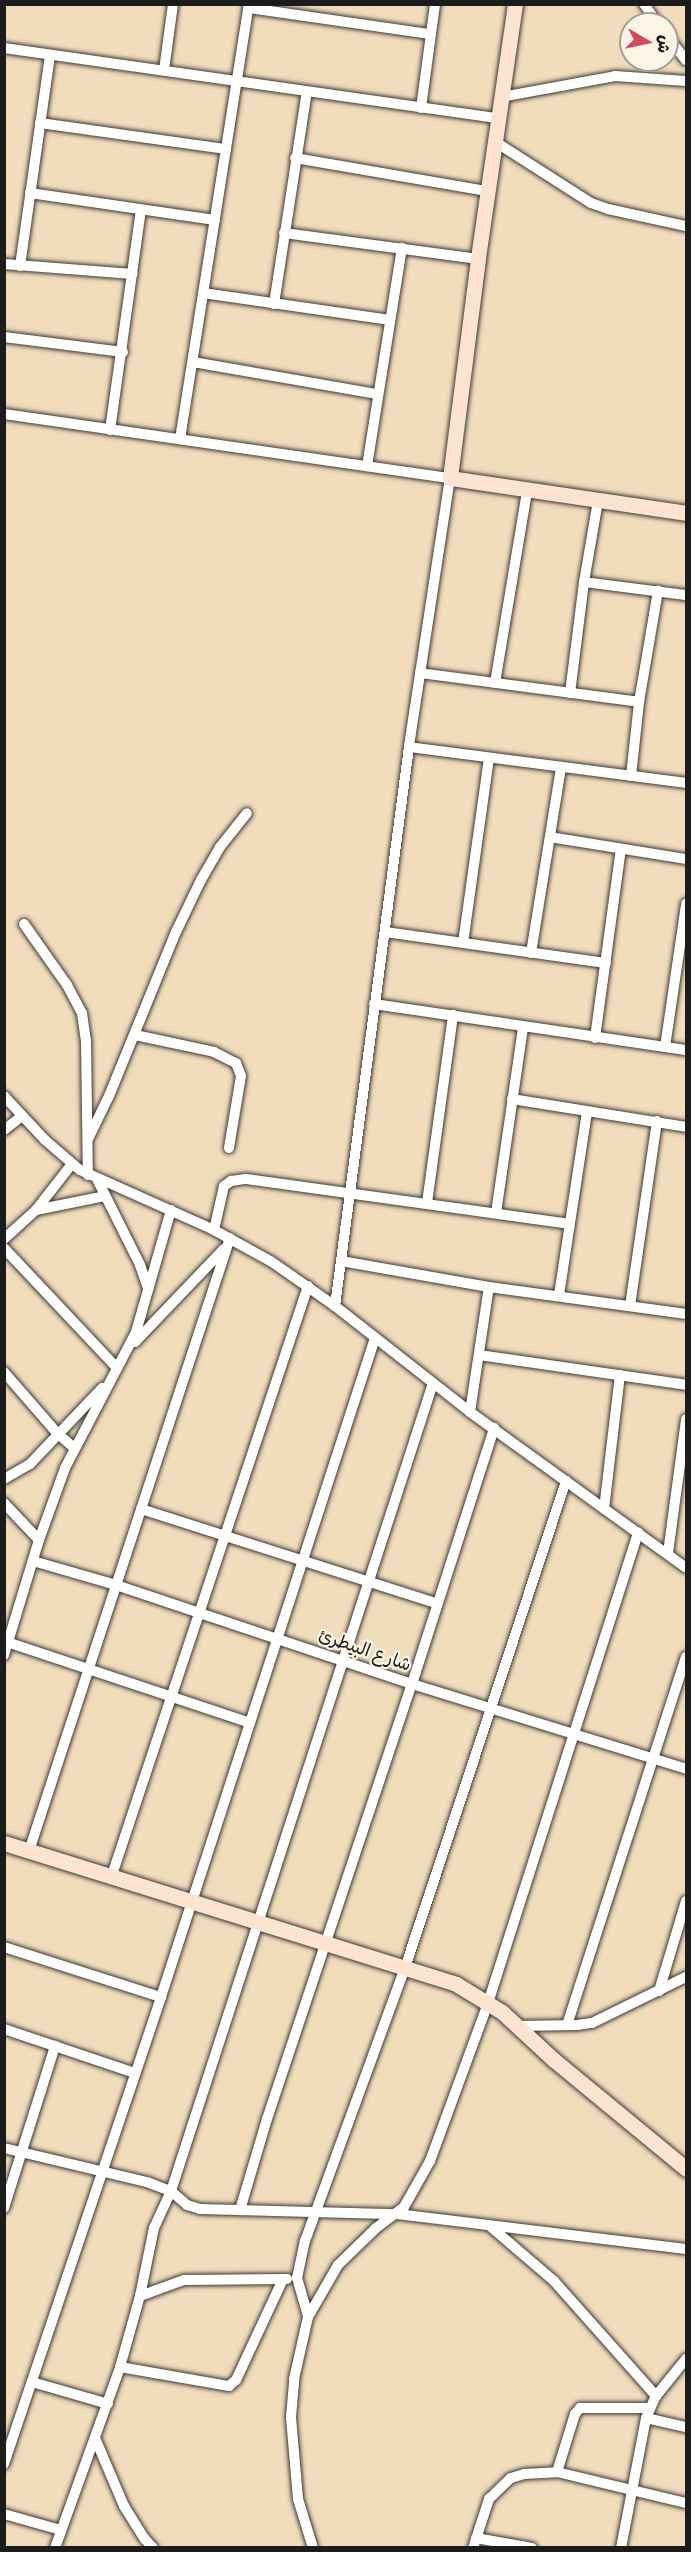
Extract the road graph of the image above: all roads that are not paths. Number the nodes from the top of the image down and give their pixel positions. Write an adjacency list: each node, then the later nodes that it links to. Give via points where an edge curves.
1 (173, 4): 8 (street)
2 (435, 4): 5 (street)
3 (515, 4): 12 (main road)
4 (249, 6): 5 (street); 10 (street)
5 (430, 34): 13 (street)
6 (4, 48): 7 (street)
7 (50, 55): 8 (street); 15 (street)
8 (164, 70): 10 (street)
9 (687, 81): 12 (street, via 615,76)
10 (236, 82): 11 (street); 17 (street)
11 (307, 92): 13 (street); 18 (street)
12 (501, 97): 14 (main road)
13 (421, 108): 14 (street)
14 (497, 118): 16 (main road)
15 (40, 123): 17 (street); 20 (street)
16 (494, 141): 19 (main road); 23 (street, via 591,203)
17 (226, 149): 22 (street)
18 (295, 158): 19 (street); 24 (street)
19 (487, 191): 26 (main road)
20 (30, 193): 21 (street); 28 (street)
21 (141, 210): 22 (street); 29 (street)
22 (215, 220): 30 (street)
23 (687, 226)
24 (284, 233): 25 (street); 31 (street)
25 (402, 248): 26 (street); 32 (street)
26 (478, 259): 41 (main road)
27 (4, 264): 28 (street)
28 (20, 266): 29 (street)
29 (133, 274): 34 (street)
30 (203, 293): 31 (street); 35 (street)
31 (274, 304): 32 (street)
32 (390, 320): 36 (street)
33 (4, 337): 34 (street)
34 (123, 352): 38 (street)
35 (192, 362): 36 (street); 39 (street)
36 (377, 394): 40 (street)
37 (4, 414): 38 (street)
38 (110, 430): 39 (street)
39 (180, 439): 40 (street)
40 (367, 466): 41 (street)
41 (450, 478): 42 (main road); 48 (street)
42 (527, 491): 43 (main road); 49 (street)
43 (598, 501): 44 (main road); 45 (street)
44 (687, 513)
45 (584, 582): 46 (street); 50 (street)
46 (658, 591): 47 (street); 51 (street)
47 (687, 595)
48 (420, 673): 49 (street); 52 (street)
49 (495, 683): 50 (street)
50 (570, 693): 51 (street)
51 (639, 702): 55 (street)
52 (409, 747): 53 (street); 63 (street)
53 (489, 758): 54 (street); 64 (street)
54 (561, 767): 55 (street); 58 (street)
55 (631, 776): 56 (street)
56 (687, 783)
57 (247, 813): 70 (street, via 220,847 201,880)
58 (550, 837): 59 (street); 65 (street)
59 (621, 849): 60 (street); 66 (street)
60 (687, 859)
61 (687, 904): 72 (street)
62 (24, 924): 81 (street, via 82,1013 86,1030)
63 (384, 932): 64 (street); 67 (street)
64 (463, 943): 65 (street)
65 (531, 953): 66 (street)
66 (606, 963): 71 (street)
67 (374, 1004): 68 (street); 85 (street)
68 (453, 1015): 69 (street); 87 (street)
69 (523, 1027): 71 (street); 75 (street)
70 (135, 1035): 81 (street); 82 (street, via 214,1052 236,1063 241,1076)
71 (595, 1038): 72 (street)
72 (664, 1047): 73 (street)
73 (687, 1050)
74 (4, 1096): 77 (street)
75 (512, 1099): 76 (street); 90 (street)
76 (587, 1112): 78 (street); 91 (street)
77 (22, 1116): 80 (street); 83 (street)
78 (657, 1121): 79 (street); 102 (street)
79 (687, 1126)
80 (4, 1130)
81 (88, 1139): 84 (street)
82 (229, 1148)
83 (72, 1164): 84 (street); 88 (street)
84 (93, 1177): 86 (street); 89 (street)
85 (350, 1192): 87 (street); 92 (street, via 257,1180 231,1181 222,1191); 96 (street)
86 (105, 1196): 88 (street); 99 (street, via 140,1265)
87 (427, 1203): 90 (street)
88 (36, 1210): 93 (street)
89 (171, 1210): 92 (street); 99 (street)
90 (496, 1213): 91 (street)
91 (569, 1224): 100 (street)
92 (214, 1230): 94 (street)
93 (4, 1239)
94 (228, 1242): 97 (street); 105 (street); 123 (street)
95 (4, 1248): 107 (street)
96 (341, 1262): 98 (street); 101 (street)
97 (308, 1286): 101 (street); 126 (street)
98 (489, 1287): 100 (street); 106 (street)
99 (148, 1292): 105 (street)
100 (559, 1295): 102 (street)
101 (335, 1306): 104 (street)
102 (630, 1306): 103 (street)
103 (687, 1314)
104 (375, 1338): 111 (street); 129 (street)
105 (129, 1348): 107 (street)
106 (479, 1355): 109 (street); 113 (street)
107 (117, 1368): 110 (street)
108 (4, 1372): 116 (street)
109 (620, 1375): 112 (street); 124 (street)
110 (111, 1379): 116 (street); 117 (street)
111 (433, 1383): 113 (street); 132 (street)
112 (687, 1385)
113 (470, 1412): 115 (street)
114 (687, 1419): 121 (street)
115 (494, 1428): 119 (street); 134 (street)
116 (57, 1433): 117 (street); 118 (street, via 30,1464)
117 (74, 1448): 127 (street)
118 (4, 1479)
119 (566, 1481): 124 (street); 144 (street)
120 (4, 1503): 127 (street)
121 (675, 1504): 122 (street); 128 (street)
122 (687, 1506)
123 (141, 1509): 126 (street); 133 (street)
124 (604, 1509): 125 (street)
125 (638, 1532): 128 (street); 146 (street)
126 (223, 1536): 129 (street); 135 (street)
127 (39, 1540): 130 (street)
128 (668, 1553): 131 (street)
129 (301, 1559): 132 (street); 136 (street)
130 (33, 1561): 133 (street, شارع البيطرئ); 137 (street)
131 (687, 1568)
132 (367, 1583): 134 (street); 140 (street)
133 (116, 1585): 135 (street, شارع البيطرئ); 141 (street)
134 (436, 1603): 142 (street)
135 (198, 1612): 136 (street, شارع البيطرئ); 143 (street)
136 (277, 1638): 140 (street, شارع البيطرئ); 145 (street)
137 (7, 1642): 138 (street); 141 (street)
138 (4, 1655)
139 (687, 1657): 147 (street)
140 (343, 1661): 142 (street, شارع البيطرئ); 154 (street)
141 (89, 1669): 143 (street); 150 (street)
142 (412, 1684): 144 (street, شارع البيطرئ); 155 (street)
143 (170, 1696): 145 (street); 151 (street)
144 (489, 1707): 146 (street, شارع البيطرئ); 157 (street)
145 (250, 1723): 153 (street)
146 (575, 1733): 147 (street, شارع البيطرئ); 161 (street)
147 (654, 1759): 148 (street, شارع البيطرئ); 162 (street)
148 (687, 1769)
149 (4, 1843): 150 (main road)
150 (29, 1851): 151 (main road)
151 (111, 1878): 153 (main road)
152 (687, 1901): 159 (street)
153 (190, 1902): 154 (main road); 160 (street)
154 (258, 1923): 155 (main road); 171 (street)
155 (326, 1945): 157 (main road); 173 (street)
156 (4, 1947): 160 (street)
157 (405, 1968): 161 (main road, via 448,1981); 174 (street)
158 (687, 1977): 159 (street)
159 (659, 1991): 162 (street, via 600,2020)
160 (161, 1997): 166 (street)
161 (488, 2003): 163 (main road); 175 (street, via 430,2161 414,2193)
162 (567, 2025): 163 (street)
163 (518, 2026): 169 (main road)
164 (4, 2029): 165 (street)
165 (55, 2046): 166 (street); 168 (street)
166 (135, 2073): 170 (street)
167 (4, 2148): 168 (street)
168 (22, 2152): 170 (street); 172 (street)
169 (687, 2169)
170 (102, 2173): 171 (street); 184 (street)
171 (171, 2191): 173 (street, via 192,2207); 180 (street, via 154,2228)
172 (4, 2208)
173 (240, 2210): 174 (street)
174 (315, 2210): 175 (street); 178 (street)
175 (397, 2214): 176 (street); 181 (street, via 376,2228 338,2265)
176 (491, 2227): 177 (street); 185 (street, via 554,2281)
177 (687, 2249)
178 (297, 2278): 179 (street); 181 (street)
179 (283, 2279): 180 (street, via 184,2280); 183 (street, via 236,2380 229,2386)
180 (140, 2296): 183 (street)
181 (308, 2316): 199 (street, via 294,2379 291,2418 298,2499)
182 (687, 2359): 185 (street)
183 (120, 2367): 186 (street)
184 (32, 2382): 186 (street); 190 (street)
185 (656, 2396): 187 (street)
186 (108, 2403): 189 (street)
187 (648, 2413): 188 (street); 191 (street, via 580,2408); 192 (street)
188 (687, 2427)
189 (95, 2438): 195 (street); 198 (street, via 124,2506)
190 (4, 2464)
191 (557, 2472): 192 (street); 196 (street, via 511,2478 489,2499)
192 (633, 2490): 193 (street); 201 (street)
193 (687, 2503)
194 (4, 2514): 195 (street)
195 (61, 2530): 197 (street)
196 (474, 2543): 200 (street)
197 (55, 2547)
198 (153, 2547)
199 (313, 2547)
200 (532, 2547)
201 (621, 2547)

